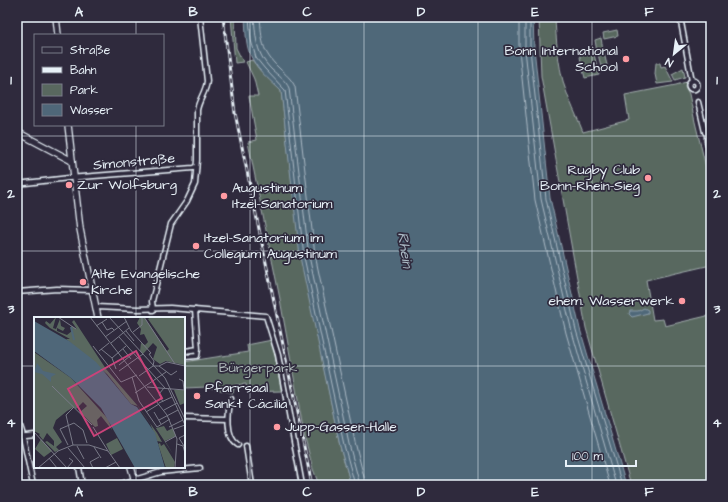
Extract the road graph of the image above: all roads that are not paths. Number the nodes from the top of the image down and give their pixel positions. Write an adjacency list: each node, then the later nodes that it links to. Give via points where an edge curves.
1 (56, 17): 4 (main road)
2 (200, 17): 11 (street, via 206,81 197,110)
3 (680, 17): 5 (street)
4 (58, 34)
5 (692, 81)
6 (698, 102): 9 (street)
7 (68, 126): 10 (main road)
8 (17, 132): 10 (main road)
9 (711, 156)
10 (72, 161): 12 (main road)
11 (196, 167): 12 (street, Simonstraße); 17 (street, via 193,190 171,224 167,237 152,301)
12 (74, 178): 13 (street, Simonstraße); 14 (main road, via 80,229)
13 (17, 184)
14 (92, 290): 15 (street); 16 (main road)
15 (17, 292)
16 (96, 307): 17 (street); 19 (main road)
17 (153, 310): 18 (street)
18 (195, 310): 20 (street); 38 (street, via 266,316 278,355)
19 (98, 317)
20 (198, 349)
21 (231, 399): 24 (street)
22 (17, 416): 27 (street)
23 (185, 418): 24 (street)
24 (228, 419): 28 (street, via 232,441)
25 (34, 435): 27 (street)
26 (17, 437): 27 (street)
27 (23, 437): 34 (street)
28 (238, 445)
29 (246, 446): 37 (street)
30 (79, 468): 35 (street)
31 (131, 468): 33 (main road)
32 (200, 468): 33 (street, via 161,472)
33 (135, 483): 36 (street)
34 (34, 485)
35 (82, 485)
36 (117, 485)
37 (252, 485)
38 (302, 485)

